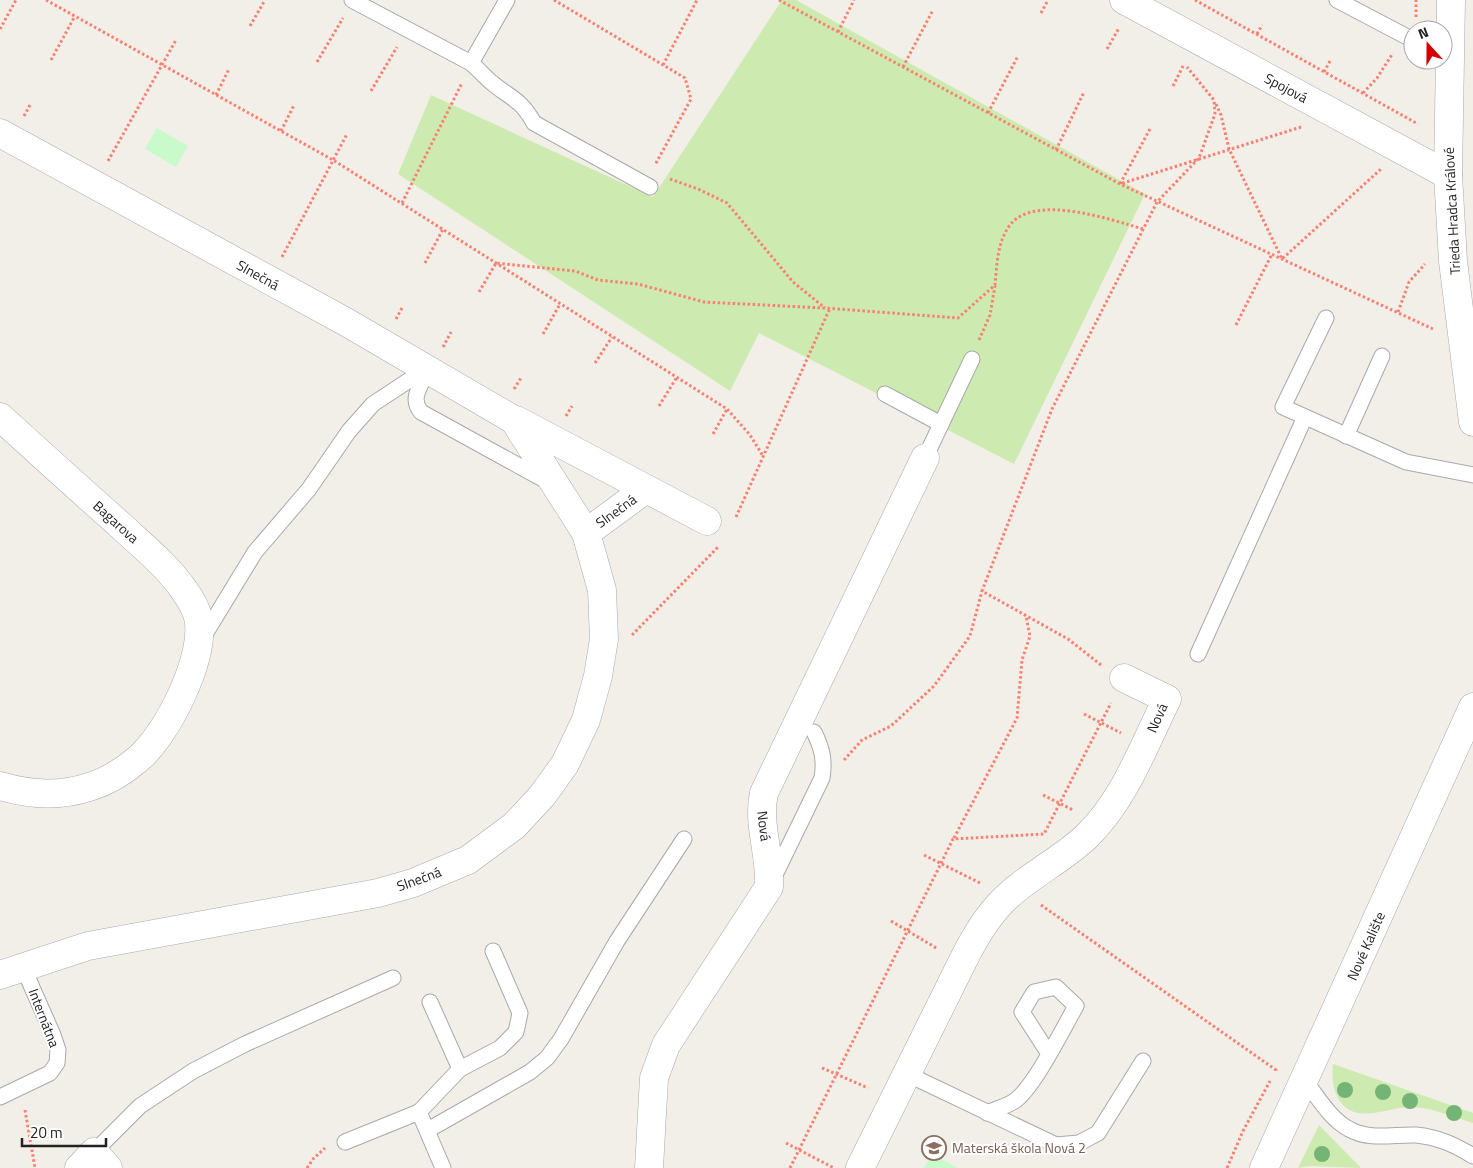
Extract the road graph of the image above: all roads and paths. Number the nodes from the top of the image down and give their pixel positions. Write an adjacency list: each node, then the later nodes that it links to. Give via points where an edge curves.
1 (16, 0): 21 (path)
2 (46, 0): 17 (path)
3 (265, 0): 20 (path)
4 (353, 0): 22 (lane); 31 (path)
5 (507, 0): 32 (lane)
6 (554, 0): 35 (path)
7 (696, 0): 35 (path)
8 (779, 0): 23 (path)
9 (854, 0): 23 (path)
10 (1048, 0): 16 (path)
11 (1124, 0): 49 (street, Spojová)
12 (1195, 0): 24 (path)
13 (1336, 0): 25 (lane)
14 (1451, 0): 18 (street, Trieda Hradca Králové)
15 (933, 10): 36 (path)
16 (1041, 13)
17 (75, 16): 29 (path); 34 (path)
18 (1449, 20)
19 (1262, 25): 24 (path)
20 (250, 26)
21 (0, 29)
22 (407, 29): 32 (lane); 41 (path)
23 (838, 32): 36 (path)
24 (1257, 34): 39 (path)
25 (1403, 35)
26 (176, 40): 34 (path)
27 (1403, 46): 43 (path)
28 (1018, 56): 48 (path)
29 (51, 60)
30 (1330, 61): 39 (path)
31 (317, 62)
32 (471, 63): 62 (lane, via 492,83 514,96 534,123)
33 (1184, 64): 45 (path)
34 (162, 65): 44 (path); 64 (path)
35 (663, 65): 62 (path, via 685,78 691,99)
36 (904, 67): 48 (path)
37 (229, 69): 44 (path)
38 (1446, 70): 61 (street, Trieda Hradca Králové)
39 (1324, 72): 43 (path)
40 (462, 81): 66 (path)
41 (370, 91)
42 (1084, 92): 57 (path)
43 (1363, 93): 51 (path)
44 (216, 95): 53 (path)
45 (1214, 100): 56 (path); 59 (path, via 1215,114)
46 (30, 105): 50 (path)
47 (294, 105): 53 (path)
48 (988, 113): 57 (path)
49 (1338, 116): 56 (path); 58 (street, Spojová)
50 (22, 119)
51 (1418, 124)
52 (1150, 129): 63 (path)
53 (282, 131): 60 (path)
54 (0, 133): 64 (street, Slnečná)
55 (347, 134): 60 (path)
56 (1229, 149): 59 (path); 70 (path)
57 (1056, 150): 63 (path)
58 (1403, 151): 61 (street, Spojová); 70 (path)
59 (1198, 158): 63 (path); 65 (path)
60 (333, 160): 66 (path); 74 (path)
61 (1448, 176): 94 (street, Trieda Hradca Králové, via 1453,261)
62 (648, 181): 79 (path, via 698,188 727,203 793,282)
63 (1120, 184): 65 (path)
64 (95, 185): 74 (street, Slnečná)
65 (1157, 202): 68 (path); 69 (path)
66 (402, 203): 67 (path)
67 (443, 229): 71 (path); 72 (path)
68 (1144, 229): 75 (path, via 1088,213 1056,210 1028,214 1010,224 999,246); 117 (path, via 1052,409)
69 (1272, 254): 70 (path); 84 (path)
70 (1282, 259): 81 (path)
71 (425, 263)
72 (496, 263): 76 (path); 77 (path); 79 (path, via 574,271 598,280 638,284 704,302)
73 (1426, 264): 81 (path, via 1409,282)
74 (269, 281): 93 (street, Slnečná)
75 (995, 285): 80 (path, via 958,318); 91 (path, via 990,315)
76 (478, 292)
77 (560, 304): 87 (path); 88 (path)
78 (403, 306): 82 (path)
79 (825, 308): 80 (path)
80 (830, 308): 110 (path)
81 (1398, 312): 85 (path)
82 (396, 318)
83 (1326, 318): 104 (lane, via 1283,407)
84 (1236, 326)
85 (1434, 329)
86 (451, 332): 89 (path)
87 (543, 334)
88 (612, 337): 92 (path); 95 (path)
89 (444, 344)
90 (1382, 356): 109 (lane)
91 (972, 359): 107 (lane)
92 (594, 363)
93 (427, 370): 105 (street, Slnečná); 113 (lane, via 415,398 415,405 421,412); 120 (lane, Bagarova, via 373,404 349,431 309,489 255,552)
94 (1470, 375): 106 (street, Trieda Hradca Králové)
95 (677, 377): 100 (path); 101 (path)
96 (521, 378): 97 (path)
97 (516, 387)
98 (885, 394): 107 (lane)
99 (572, 406): 102 (path)
100 (659, 406)
101 (727, 409): 108 (path); 110 (path)
102 (567, 415)
103 (0, 417): 120 (street, Bagarova, via 154,557 184,590 198,617)
104 (1305, 418): 109 (lane); 121 (lane)
105 (514, 420): 113 (street, Slnečná); 114 (street, Slnečná)
106 (1473, 422)
107 (941, 424): 111 (lane)
108 (713, 434)
109 (1346, 436): 112 (lane, via 1406,462)
110 (763, 456): 115 (path)
111 (924, 458): 135 (street, Nová, via 764,793 760,811 770,867)
112 (1473, 475)
113 (560, 489): 116 (street, Slnečná)
114 (646, 489): 115 (street, Slnečná); 116 (street, Slnečná)
115 (720, 528): 119 (path, via 717,549)
116 (586, 533): 141 (street, Slnečná, via 602,590 604,639 598,676 586,720 565,764 542,796 514,826 468,860 413,883 88,946)
117 (982, 591): 118 (path); 127 (path, via 970,636 934,686 892,726 862,740)
118 (1026, 616): 122 (path, via 1068,639); 132 (path, via 1030,636 1022,660 1018,718)
119 (625, 642)
120 (198, 646): 128 (street, Bagarova, via 191,676 159,735 139,758 121,772 91,787 67,793 41,794)
121 (1198, 654)
122 (1122, 682): 132 (path, via 1044,834); 136 (street, Nová, via 1167,699 1128,779 1087,836)
123 (1084, 714): 124 (path)
124 (1092, 718)
125 (1471, 718): 150 (street, Nové Kalište)
126 (814, 732): 127 (lane, via 821,746)
127 (822, 778): 135 (lane)
128 (0, 786)
129 (1043, 795): 130 (path)
130 (1051, 799)
131 (684, 839): 156 (lane, via 617,941 547,1058 530,1072)
132 (953, 839): 134 (path)
133 (924, 855): 134 (path)
134 (940, 863): 136 (path); 138 (path)
135 (769, 887): 164 (street, via 666,1045 654,1078)
136 (1012, 893): 140 (street, Nová, via 982,927); 168 (path, via 1276,1070)
137 (892, 921): 138 (path)
138 (907, 930): 140 (path); 148 (path)
139 (493, 951): 147 (lane, via 520,1013 516,1032 500,1048)
140 (962, 963): 149 (street, Nová)
141 (12, 971): 151 (lane, Internátna, via 58,1050 57,1063 50,1073)
142 (393, 978): 161 (lane, via 244,1044 193,1071 140,1106)
143 (430, 1002): 147 (lane)
144 (1049, 1054): 155 (lane, via 1016,1100)
145 (1143, 1061): 155 (lane, via 1098,1133 1078,1143 1056,1145)
146 (822, 1068): 148 (path)
147 (460, 1069): 154 (lane)
148 (836, 1074): 153 (path); 159 (path)
149 (906, 1074): 153 (street, Nová); 155 (lane)
150 (1305, 1081): 160 (lane, via 1349,1130 1373,1136 1416,1136 1448,1141); 169 (street, Nové Kalište)
151 (21, 1087): 152 (lane, Internátna); 162 (path)
152 (0, 1097)
153 (893, 1100): 167 (street, Nová)
154 (419, 1112): 156 (lane); 157 (lane)
155 (988, 1113)
156 (428, 1130): 163 (lane)
157 (345, 1142)
158 (786, 1143): 159 (path)
159 (799, 1150): 165 (path); 166 (path)
160 (1473, 1156)
161 (94, 1163)
162 (35, 1168)
163 (443, 1168)
164 (650, 1168)
165 (790, 1168)
166 (834, 1168)
167 (860, 1168)
168 (1227, 1168)
169 (1264, 1168)

